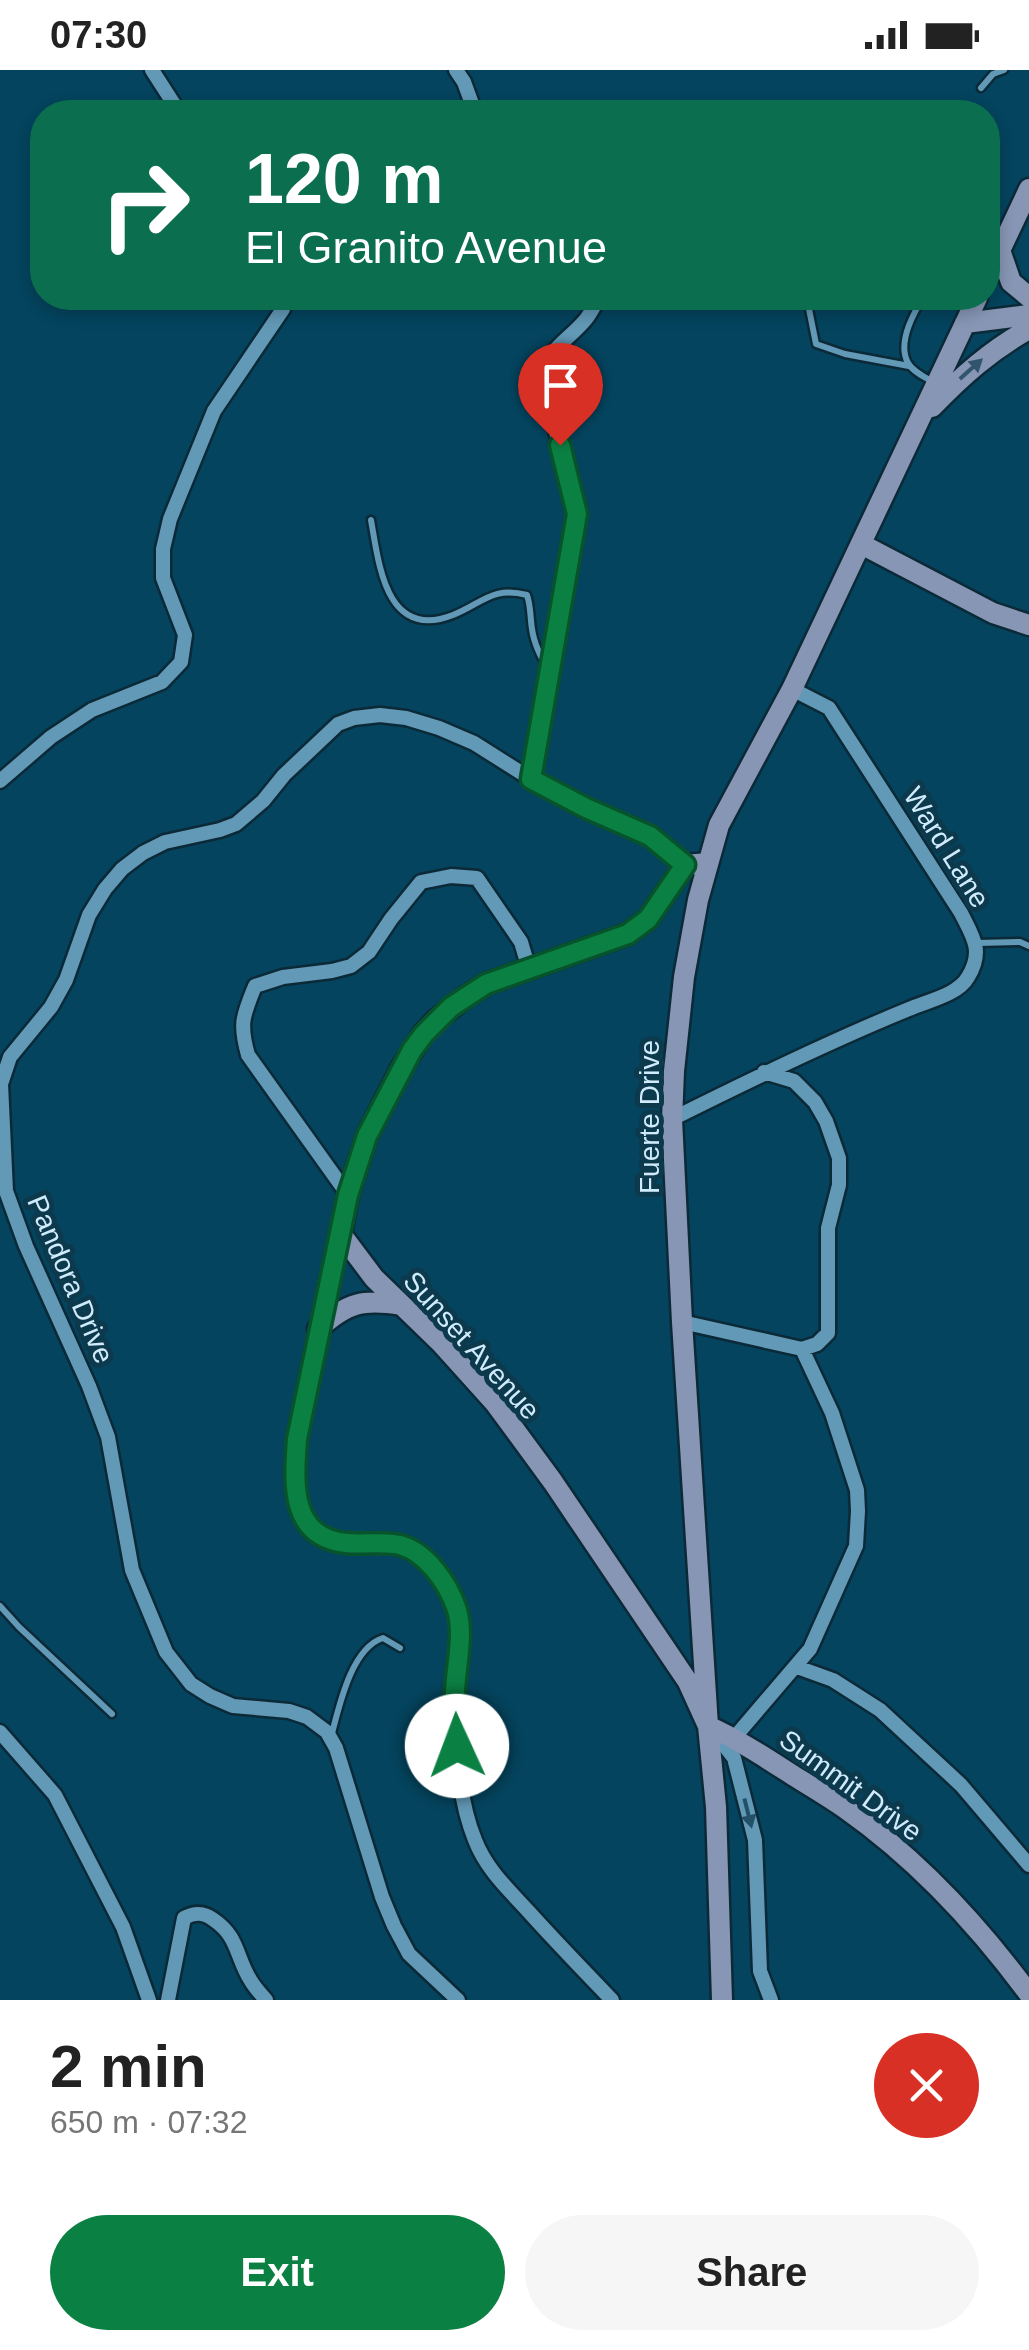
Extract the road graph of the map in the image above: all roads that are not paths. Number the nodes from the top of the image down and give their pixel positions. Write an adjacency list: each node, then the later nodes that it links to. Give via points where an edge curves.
1 (152, 70): 5 (street)
2 (456, 70): 6 (street)
3 (1004, 70): 4 (lane)
4 (981, 88)
5 (172, 100)
6 (471, 100)
7 (1029, 189): 8 (main road)
8 (1000, 250): 9 (main road, via 1011,282)
9 (1029, 296)
10 (283, 310): 27 (street, via 214,411 170,519 163,578 185,634 181,662 162,682 92,710)
11 (592, 310): 24 (street, via 544,362 542,376 577,514)
12 (809, 310): 18 (lane, via 816,344)
13 (917, 310): 18 (lane, via 904,344)
14 (971, 310): 16 (main road, Fuerte Drive)
15 (1029, 315): 16 (main road)
16 (965, 324): 19 (main road, Fuerte Drive)
17 (1029, 328): 20 (main road, one-way to 17, via 972,367)
18 (909, 366): 19 (lane)
19 (936, 384): 20 (main road, Fuerte Drive)
20 (920, 419): 22 (main road, Fuerte Drive)
21 (372, 520): 24 (lane, via 382,577 404,612 435,619 496,593 527,595 536,647)
22 (860, 544): 23 (main road, via 993,613); 25 (main road, Fuerte Drive)
23 (1029, 624)
24 (548, 671): 26 (street)
25 (792, 689): 28 (main road, Fuerte Drive, via 720,825); 30 (street, Ward Lane, via 828,708)
26 (531, 779): 29 (street, Pandora Drive, via 650,836); 47 (street, Pandora Drive, via 474,743 406,718 380,714 338,724 236,824 165,842 122,869 89,915 66,980 10,1057 1,1084 6,1191 108,1437 132,1570 166,1652 210,1696 308,1717)
27 (0, 781)
28 (708, 863): 29 (main road); 34 (main road, Fuerte Drive, via 684,977)
29 (685, 865): 32 (main road, via 648,919 628,934)
30 (976, 943): 31 (lane); 33 (street, Ward Lane, via 967,980 952,991)
31 (1029, 946)
32 (529, 969): 35 (main road, via 466,996 424,1034 367,1136); 35 (street, via 521,942 477,878 451,876 421,882 370,952 351,966 255,986 242,1019 248,1055)
33 (764, 1072): 34 (street, Ward Lane); 40 (street, via 794,1081 815,1102 840,1158 828,1228 828,1333)
34 (672, 1119): 38 (main road, Fuerte Drive)
35 (348, 1195): 36 (main road)
36 (341, 1234): 37 (main road, Sunset Avenue); 39 (street)
37 (402, 1304): 39 (main road, via 352,1304); 45 (main road, Sunset Avenue, via 494,1402 553,1482 688,1682)
38 (682, 1322): 40 (street); 45 (main road, Fuerte Drive)
39 (318, 1329): 55 (street, via 297,1439 296,1486 304,1518 323,1538 400,1545 438,1573 459,1618 456,1720 470,1827 499,1879)
40 (802, 1349): 43 (street, via 832,1413 858,1511 856,1546)
41 (0, 1606): 44 (lane)
42 (400, 1648): 47 (lane, via 384,1638 363,1652)
43 (797, 1667): 48 (street); 49 (street, via 833,1680 880,1710 961,1785)
44 (112, 1714)
45 (708, 1726): 48 (main road, Summit Drive); 56 (main road, Fuerte Drive); 57 (street, Sunset Avenue, one-way to 57, via 734,1758 755,1840 760,1971)
46 (0, 1732): 51 (street, via 54,1795 123,1927)
47 (330, 1738): 54 (street, via 394,1926 409,1954)
48 (734, 1738): 50 (main road, Summit Drive, via 847,1810 926,1875)
49 (1029, 1865)
50 (1029, 1994)
51 (149, 2000)
52 (168, 2000): 53 (street, via 188,1914 207,1915 226,1929)
53 (266, 2000)
54 (458, 2000)
55 (612, 2000)
56 (722, 2000)
57 (771, 2000)

